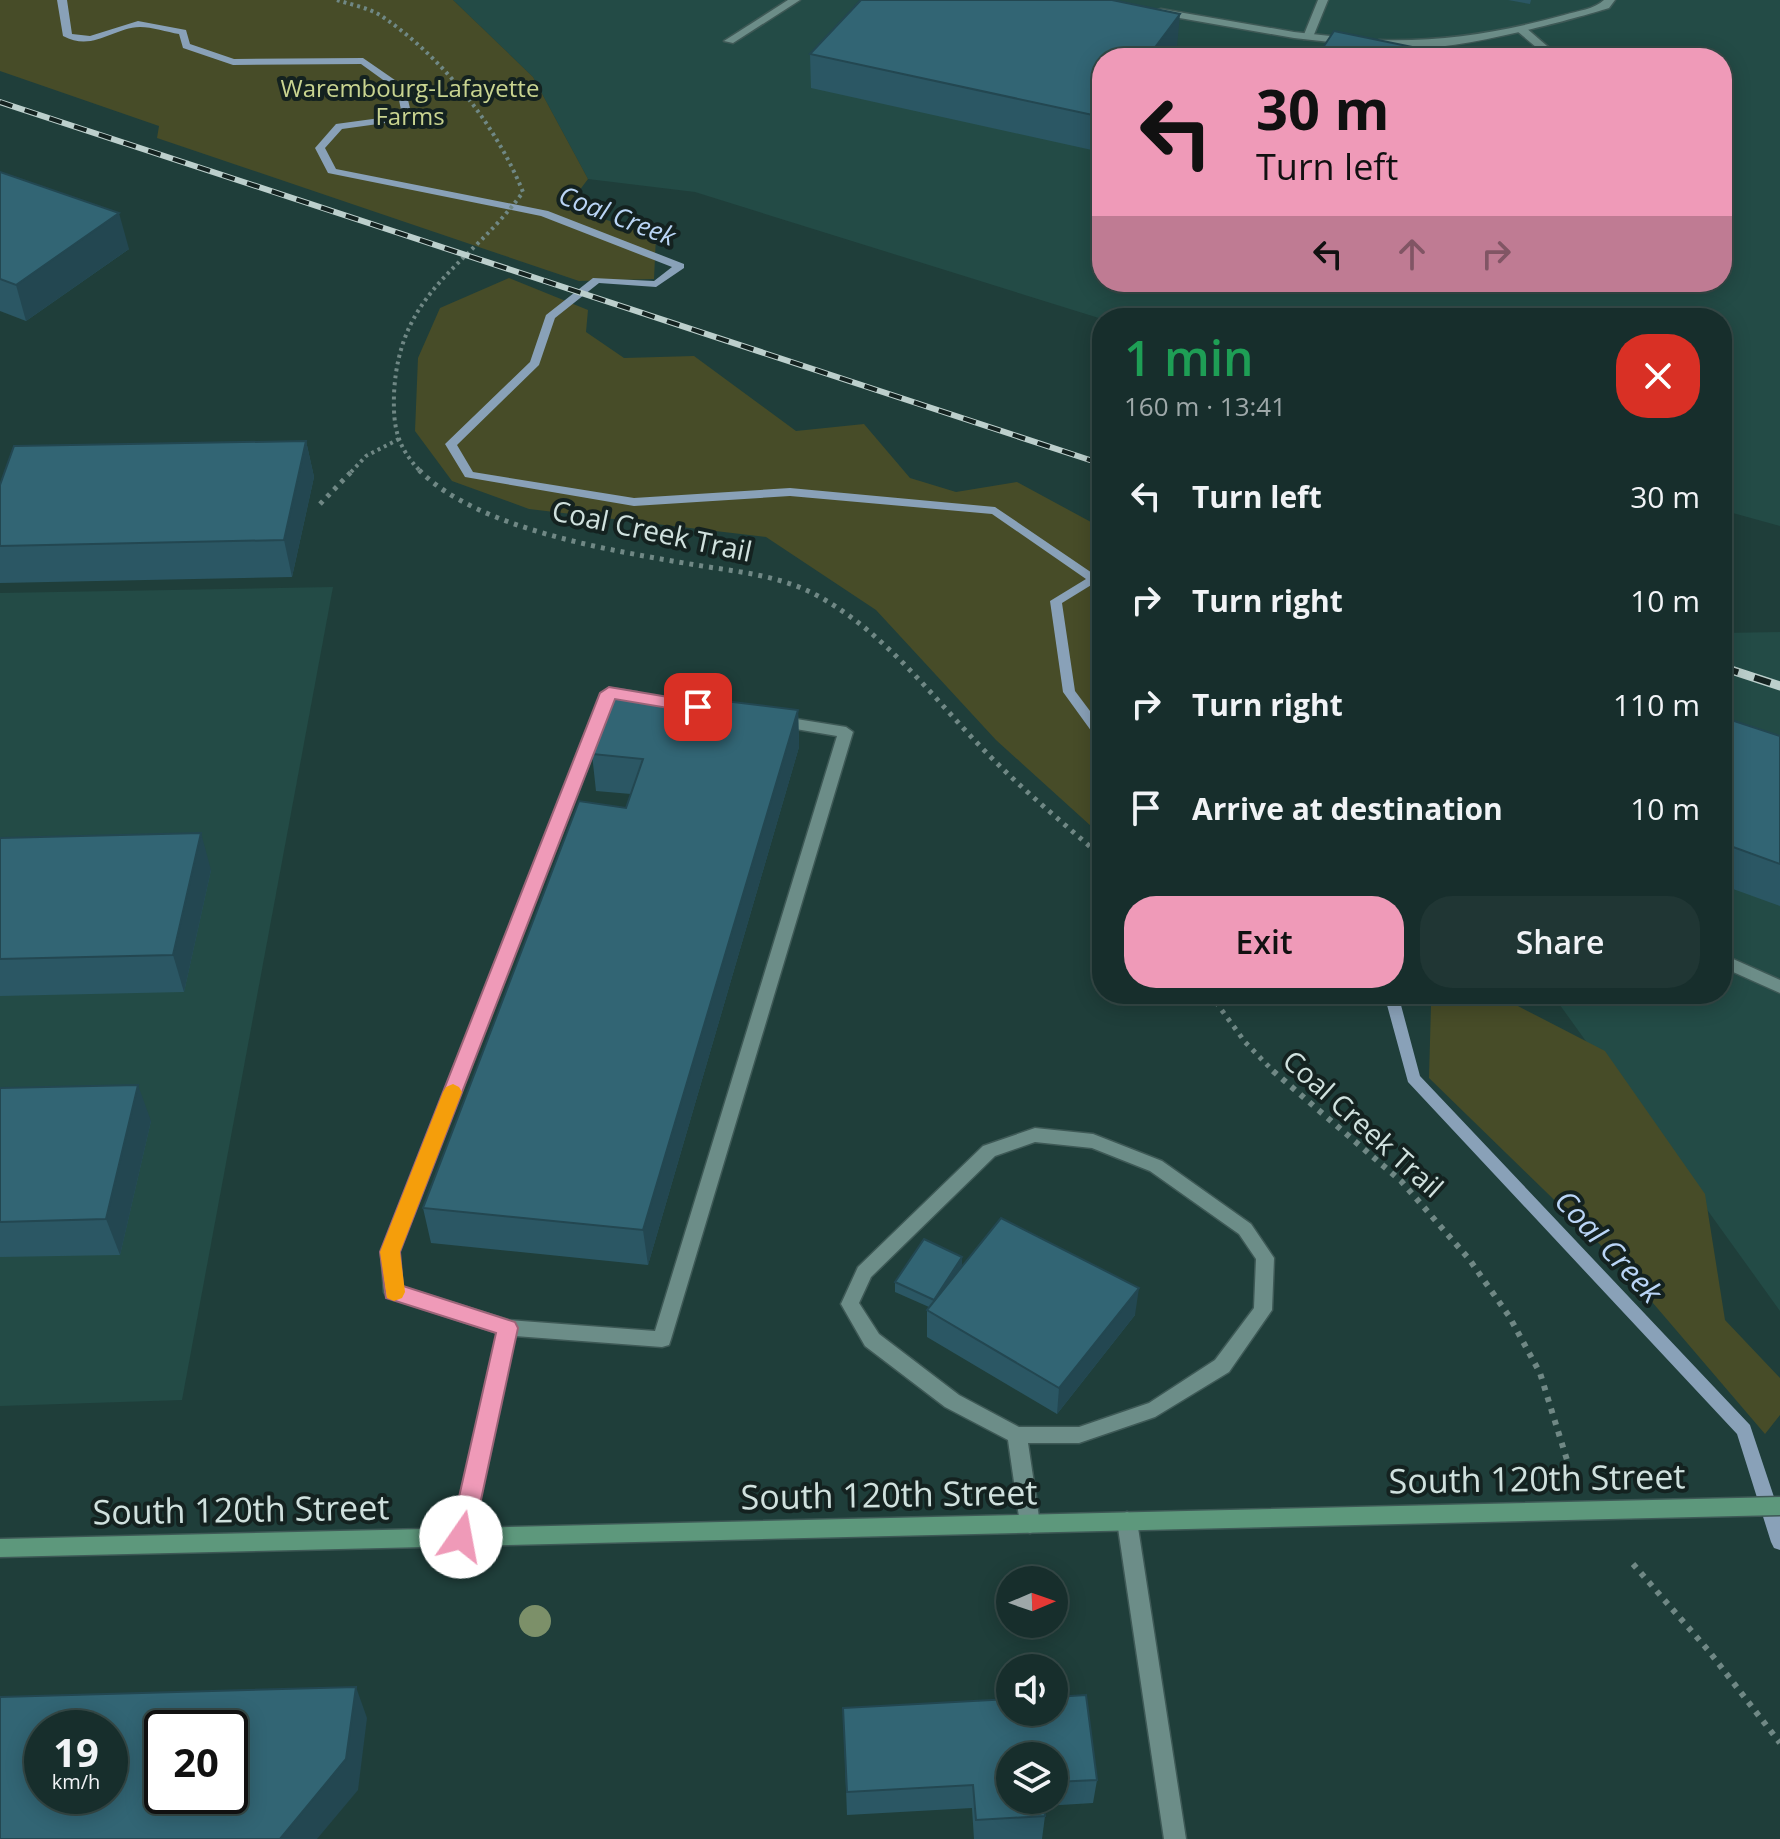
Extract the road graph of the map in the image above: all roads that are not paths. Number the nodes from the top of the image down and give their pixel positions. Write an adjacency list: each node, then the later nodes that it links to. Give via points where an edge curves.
1 (795, 0): 7 (street)
2 (1323, 0): 6 (street)
3 (1610, 0): 5 (street, via 1605,6)
4 (1142, 8): 6 (street)
5 (1521, 29): 6 (street, via 1397,44); 8 (street)
6 (1308, 37)
7 (729, 41)
8 (1544, 48)
9 (653, 700): 13 (street, via 609,693 390,1252 393,1292)
10 (757, 717): 13 (street, via 846,732 662,1339)
11 (1732, 965): 12 (street)
12 (1780, 987)
13 (508, 1328): 18 (street)
14 (1017, 1435): 14 (street, via 952,1401 872,1340 850,1304 864,1272 989,1151 1035,1135 1093,1141 1156,1166 1245,1229 1265,1258 1263,1310 1222,1366 1155,1409 1079,1435); 17 (street)
15 (1780, 1506): 16 (main road, South 120th Street)
16 (1127, 1521): 17 (main road, South 120th Street); 20 (street)
17 (1030, 1524): 18 (main road, South 120th Street)
18 (461, 1537): 19 (main road, South 120th Street)
19 (0, 1548)
20 (1175, 1839)

